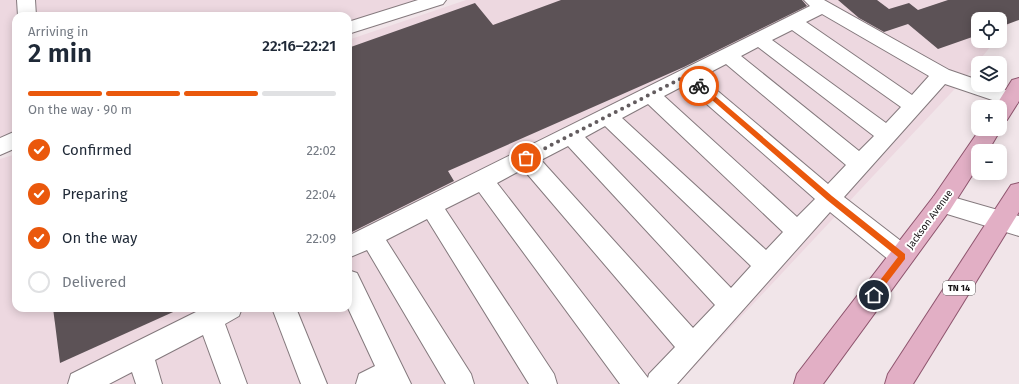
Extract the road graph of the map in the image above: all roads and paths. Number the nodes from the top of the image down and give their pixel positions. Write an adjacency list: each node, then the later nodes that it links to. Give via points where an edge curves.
1 (26, 0): 4 (street)
2 (437, 0): 6 (street)
3 (818, 3): 5 (street); 9 (street)
4 (27, 12)
5 (793, 22): 7 (street); 13 (street)
6 (352, 27)
7 (759, 39): 8 (street); 16 (street)
8 (727, 55): 10 (street); 21 (street)
9 (942, 74): 12 (street); 13 (street)
10 (686, 76): 11 (street); 24 (street)
11 (650, 94): 14 (street); 28 (street)
12 (1010, 100)
13 (914, 106): 16 (street)
14 (607, 116): 15 (street); 32 (street)
15 (570, 135): 20 (street); 34 (street)
16 (887, 135): 21 (street)
17 (986, 136): 25 (main road, Jackson Avenue)
18 (12, 142): 19 (street)
19 (0, 147)
20 (526, 158): 22 (street); 37 (street)
21 (860, 164): 24 (street)
22 (482, 180): 26 (street); 47 (street)
23 (1019, 192): 27 (main road, TN 14)
24 (829, 198): 28 (street); 31 (street)
25 (942, 203): 27 (street); 31 (main road, Jackson Avenue)
26 (431, 206): 29 (street); 46 (street)
27 (1011, 223): 50 (main road, TN 14)
28 (798, 232): 32 (street)
29 (371, 236): 30 (street); 45 (street)
30 (352, 246)
31 (902, 256): 49 (main road, Jackson Avenue)
32 (767, 266): 34 (street)
33 (352, 289): 39 (street)
34 (731, 305): 37 (street)
35 (286, 312): 43 (street)
36 (220, 313): 38 (street); 42 (street)
37 (692, 347): 48 (street)
38 (140, 354): 40 (street); 41 (street)
39 (394, 378): 44 (street)
40 (81, 384)
41 (149, 384)
42 (234, 384)
43 (314, 384)
44 (369, 384)
45 (462, 384)
46 (544, 384)
47 (637, 384)
48 (659, 384)
49 (807, 384)
50 (898, 384)

